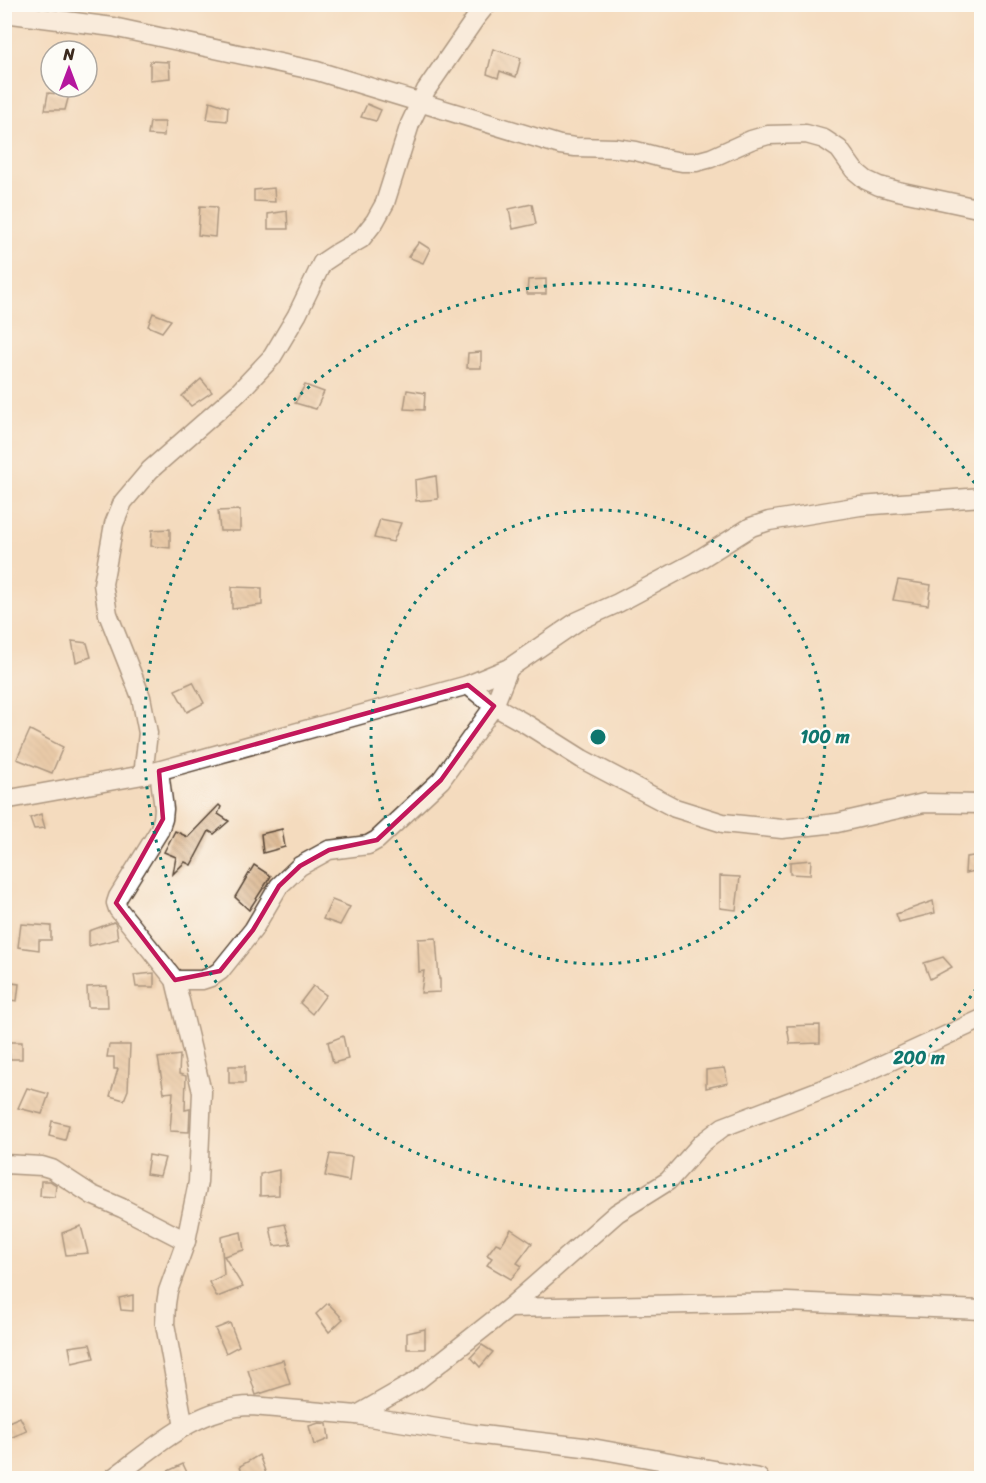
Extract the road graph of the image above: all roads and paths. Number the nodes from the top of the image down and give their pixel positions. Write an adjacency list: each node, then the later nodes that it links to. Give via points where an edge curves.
1 (487, 4): 3 (street)
2 (4, 13): 3 (street, via 91,23 185,42 317,71)
3 (420, 102): 4 (street, via 560,145 615,147 682,162 711,158 768,135 806,134 839,149 854,170 879,186); 9 (street, via 375,221 361,239 322,263 272,357 238,393 150,470 123,502 114,524 103,584 108,614 141,697)
4 (981, 209)
5 (981, 497): 6 (street, via 860,506 751,527 695,562 578,621)
6 (509, 668): 7 (street); 8 (street)
7 (468, 685): 8 (street); 9 (street)
8 (494, 706): 11 (street, via 675,808 723,823 782,829 837,823 924,803); 12 (street, via 441,780 377,840 368,845 329,850 300,866 279,886 253,930 220,971 202,980)
9 (151, 773): 10 (street); 12 (street, via 164,809 163,819 116,903)
10 (4, 800)
11 (981, 804)
12 (175, 980): 15 (street, via 202,1092 198,1182)
13 (981, 1019): 16 (street, via 862,1074 723,1127 702,1143 668,1181 617,1213)
14 (4, 1164): 15 (street, via 52,1168 92,1195)
15 (186, 1241): 19 (street, via 168,1291 165,1324)
16 (509, 1308): 17 (street, via 787,1302); 18 (street, via 418,1380)
17 (981, 1310)
18 (357, 1415): 19 (street, via 239,1406); 20 (street)
19 (184, 1427): 21 (street)
20 (672, 1463): 22 (street); 23 (street)
21 (113, 1479)
22 (660, 1479)
23 (759, 1479)

